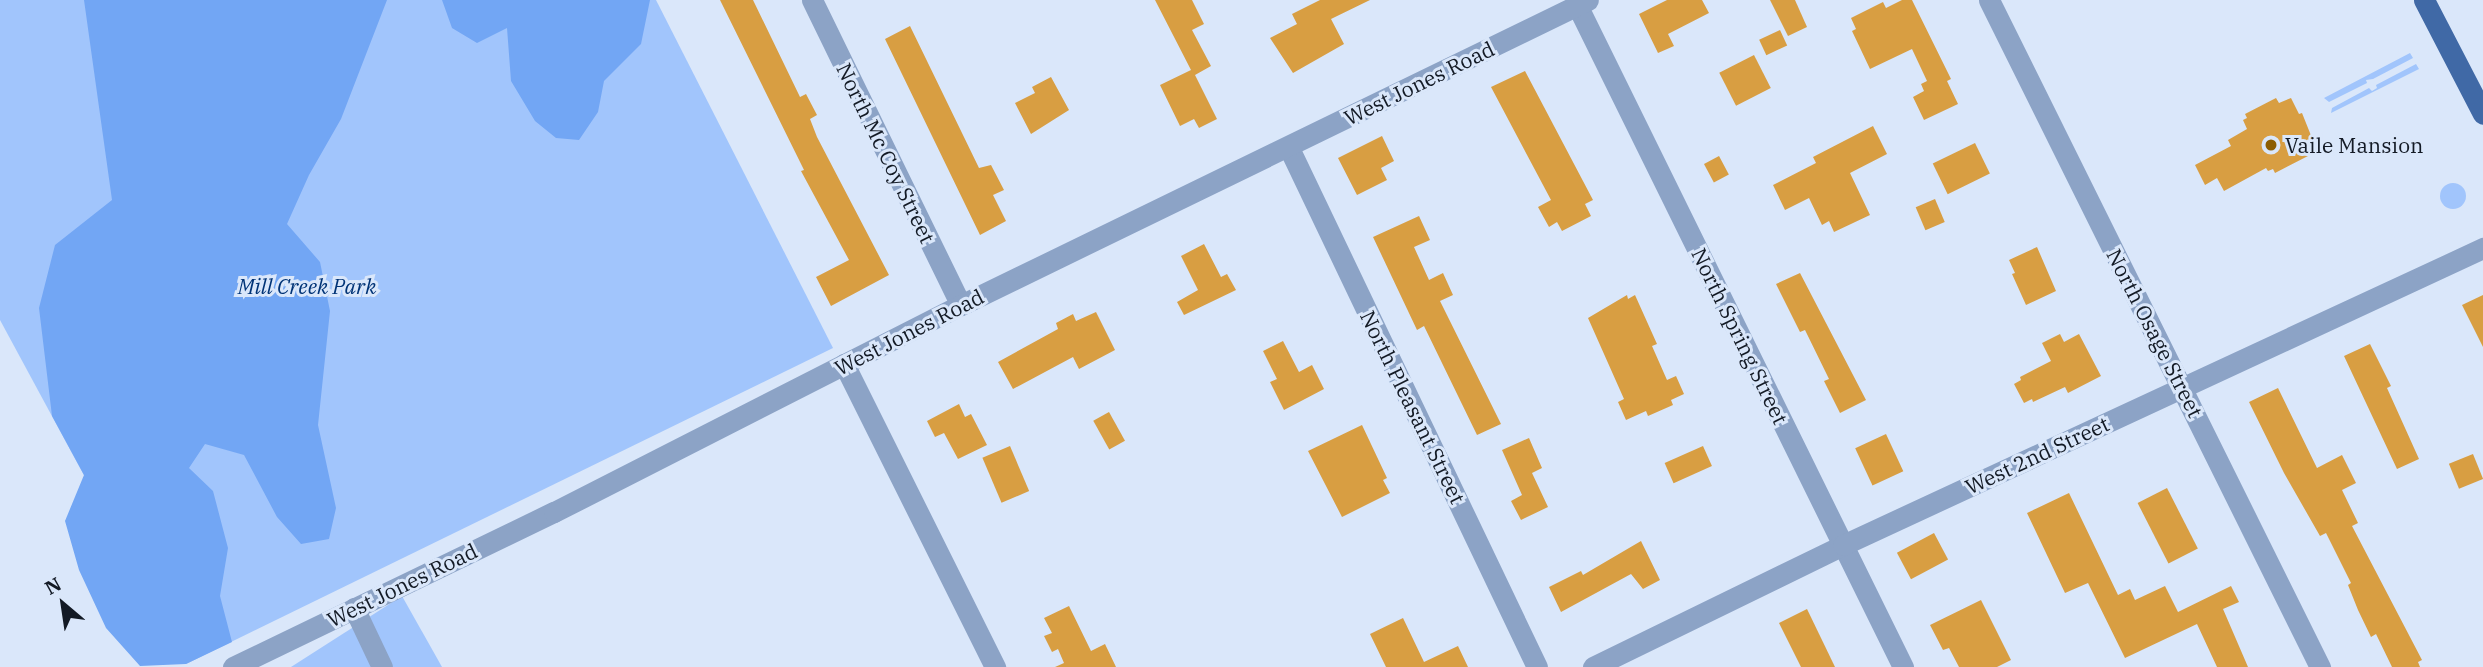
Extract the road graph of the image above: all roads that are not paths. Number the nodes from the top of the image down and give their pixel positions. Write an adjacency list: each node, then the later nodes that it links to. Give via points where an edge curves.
1 (812, 0): 8 (street, North Mc Coy Street)
2 (1989, 0): 10 (street, North Osage Street)
3 (2424, 0): 5 (main road)
4 (1582, 3): 6 (street, West Jones Road); 11 (street, North Spring Street)
5 (2483, 114)
6 (1289, 148): 8 (street, West Jones Road); 16 (street, North Pleasant Street)
7 (2483, 248): 10 (street, West 2nd Street)
8 (961, 306): 9 (street, West Jones Road)
9 (844, 364): 12 (street, West Jones Road); 15 (street)
10 (2182, 387): 11 (street, West 2nd Street); 19 (street, North Osage Street)
11 (1843, 545): 17 (street, West 2nd Street); 18 (street, North Spring Street)
12 (354, 608): 13 (street, West Jones Road); 14 (street)
13 (233, 667)
14 (382, 667)
15 (995, 667)
16 (1537, 667)
17 (1593, 667)
18 (1903, 667)
19 (2320, 667)

